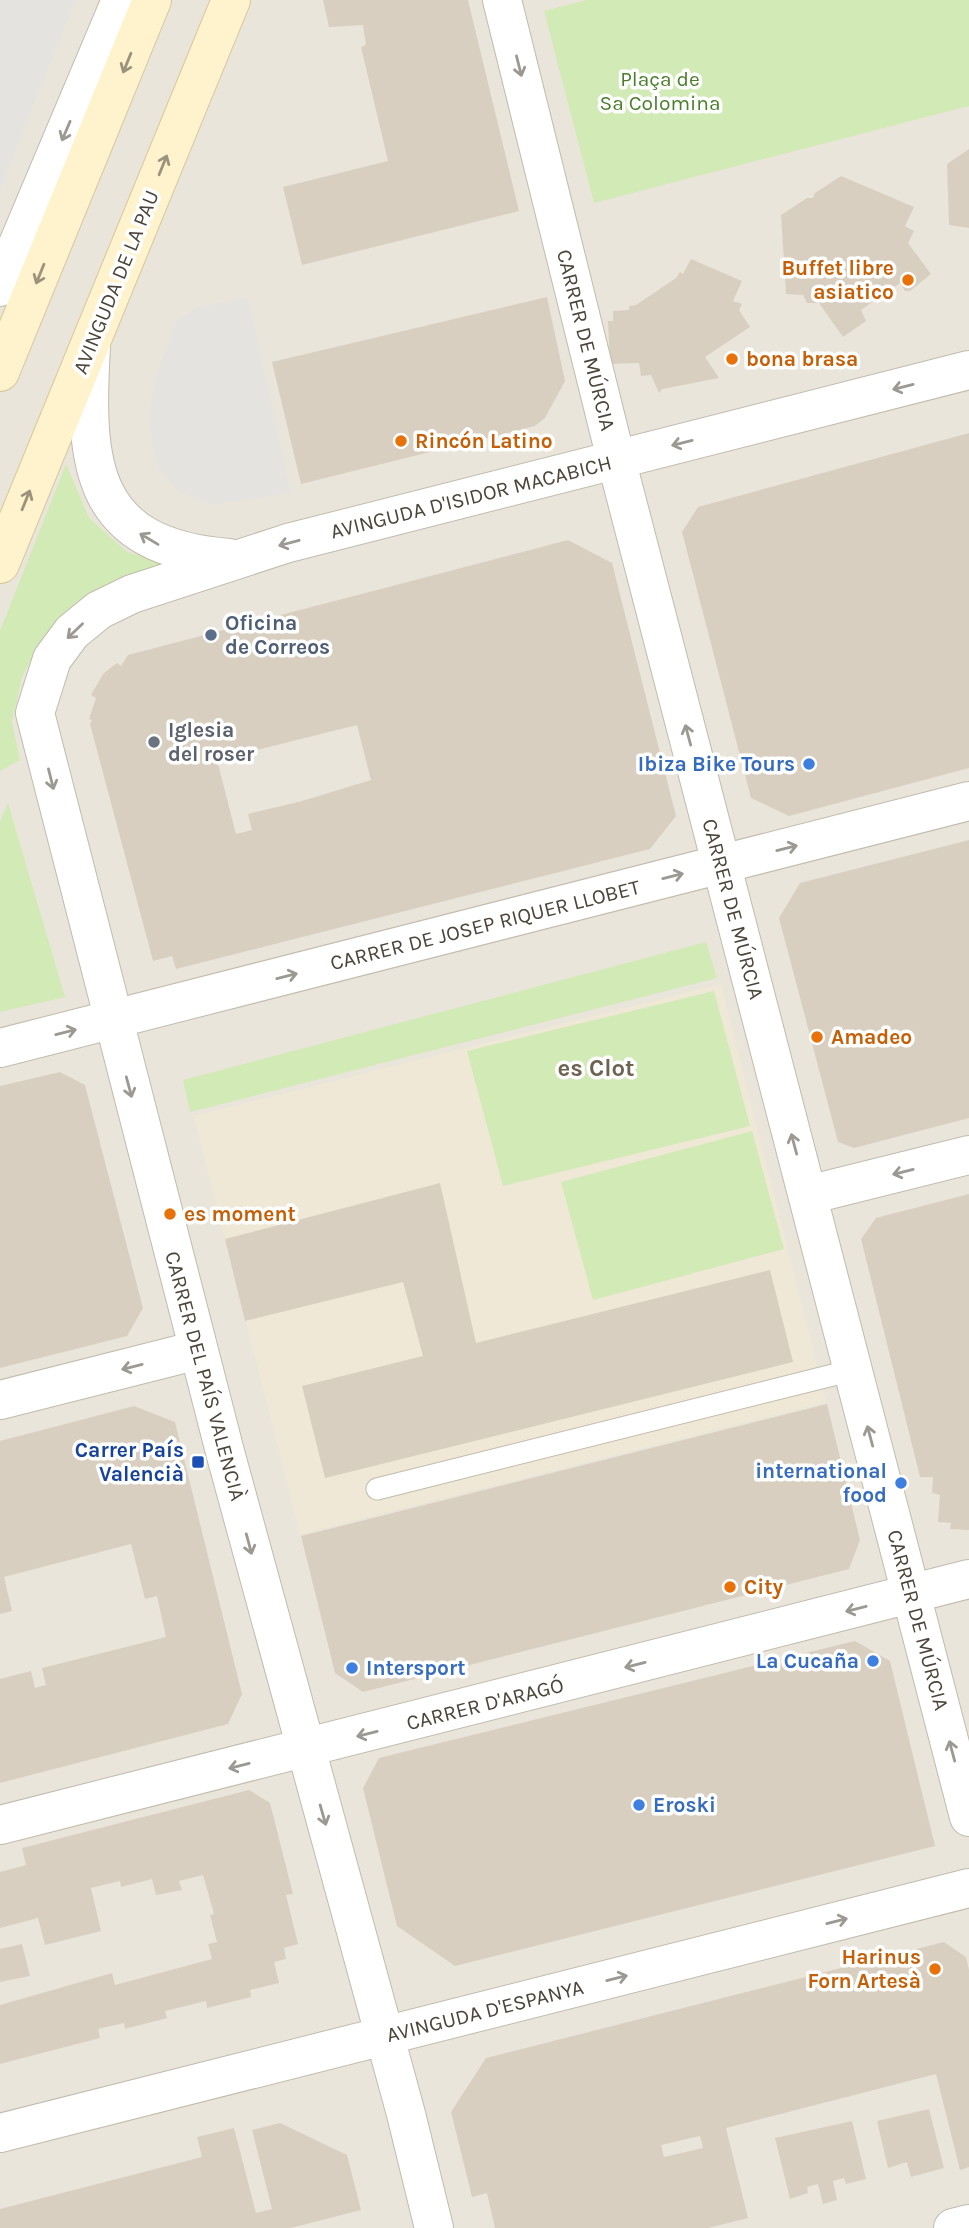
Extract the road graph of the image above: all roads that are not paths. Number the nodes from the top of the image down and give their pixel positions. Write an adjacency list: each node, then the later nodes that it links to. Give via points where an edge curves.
1 (121, 0): 5 (street, one-way to 5)
2 (152, 0): 8 (main road, one-way to 8)
3 (231, 0): 6 (main road, AVINGUDA DE LA PAU, one-way to 3)
4 (502, 0): 9 (street, CARRER DE MÚRCIA, one-way to 9)
5 (0, 287)
6 (91, 341): 10 (street, one-way to 6, via 193,555 158,545 130,527 112,505 98,479 91,448); 11 (main road, AVINGUDA DE LA PAU, one-way to 6)
7 (969, 370): 9 (street, AVINGUDA D'ISIDOR MACABICH, one-way to 9)
8 (0, 372)
9 (616, 459): 10 (street, AVINGUDA D'ISIDOR MACABICH, one-way to 10); 14 (street, CARRER DE MÚRCIA, one-way to 9)
10 (238, 558): 12 (street, AVINGUDA D'ISIDOR MACABICH, one-way to 12, via 99,610 72,632 51,659)
11 (0, 564)
12 (35, 713): 15 (street, CARRER DEL PAÍS VALENCIÀ, one-way to 15)
13 (969, 801): 14 (street, CARRER DE JOSEP RIQUER LLOBET, one-way to 13)
14 (721, 864): 15 (street, CARRER DE JOSEP RIQUER LLOBET, one-way to 14); 18 (street, CARRER DE MÚRCIA, one-way to 14)
15 (112, 1021): 16 (street, CARRER DE JOSEP RIQUER LLOBET, one-way to 15); 19 (street, CARRER DEL PAÍS VALENCIÀ, one-way to 19)
16 (0, 1048)
17 (969, 1155): 18 (street, one-way to 18)
18 (808, 1195): 20 (street, CARRER DE MÚRCIA)
19 (198, 1350): 21 (street, one-way to 21); 25 (street, CARRER DEL PAÍS VALENCIÀ, one-way to 25)
20 (853, 1370): 22 (lane); 24 (street, CARRER DE MÚRCIA, one-way to 20)
21 (0, 1400)
22 (377, 1489)
23 (969, 1579): 24 (street, CARRER D'ARAGÓ)
24 (911, 1594): 25 (street, CARRER D'ARAGÓ, one-way to 25); 26 (street, CARRER DE MÚRCIA, one-way to 24)
25 (305, 1749): 27 (street, CARRER D'ARAGÓ, one-way to 27); 29 (street, CARRER DEL PAÍS VALENCIÀ, one-way to 29)
26 (969, 1817)
27 (0, 1825)
28 (969, 1888): 29 (street, AVINGUDA D'ESPANYA, one-way to 28)
29 (384, 2037): 30 (street, AVINGUDA D'ESPANYA); 32 (street, CARRER DEL PAÍS VALENCIÀ)
30 (0, 2133)
31 (969, 2224): 33 (street)
32 (434, 2228)
33 (953, 2228)

